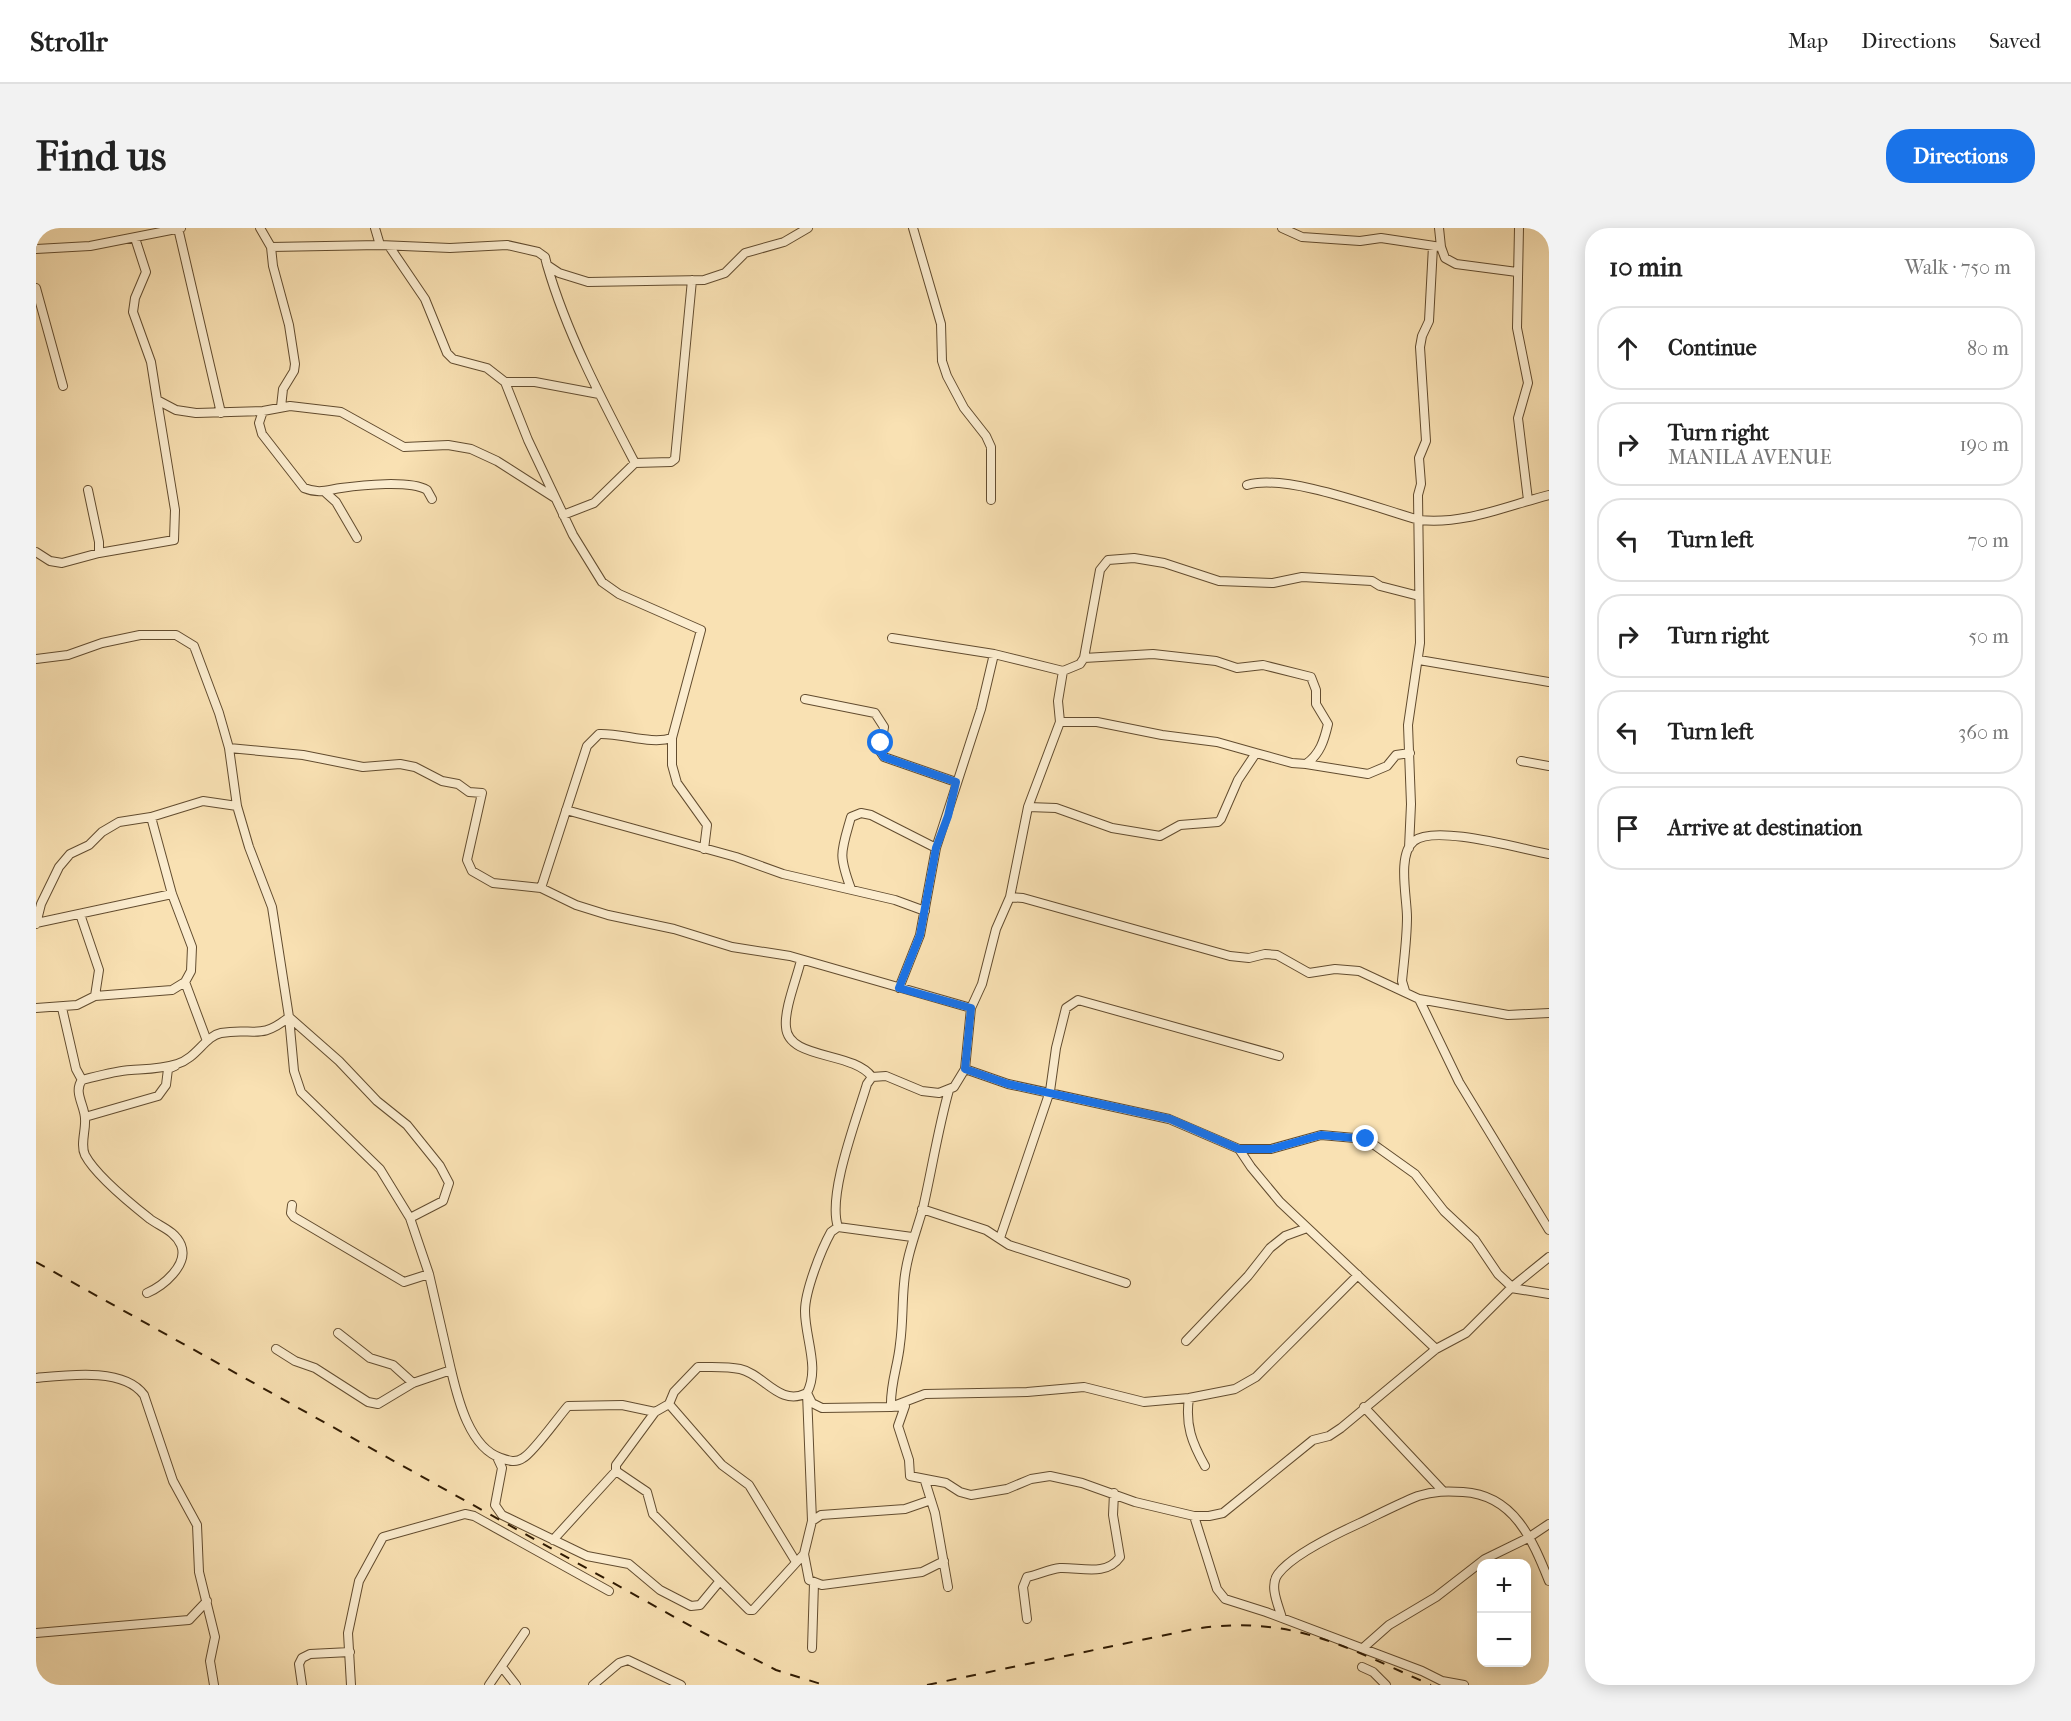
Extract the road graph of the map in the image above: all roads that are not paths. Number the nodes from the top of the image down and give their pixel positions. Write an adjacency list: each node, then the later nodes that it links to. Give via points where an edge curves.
1 (179, 228): 9 (street); 25 (street)
2 (260, 228): 13 (street)
3 (375, 228): 10 (street)
4 (808, 228): 17 (street, via 784,242 745,253 725,273 714,278)
5 (913, 228): 33 (street, via 941,324 942,361 947,376 991,447)
6 (1282, 228): 12 (street, via 1302,237 1360,241 1382,238)
7 (1439, 228): 12 (street)
8 (1520, 228): 16 (street)
9 (135, 238): 14 (street); 22 (street, via 146,272 135,298 134,312 151,362)
10 (380, 245): 11 (street); 13 (street)
11 (389, 246): 15 (street, via 507,245 538,252); 19 (street, via 425,299 447,353 453,359 487,368)
12 (1437, 246): 16 (street, via 1445,258 1456,264); 36 (street, via 1429,321 1420,347 1426,441 1419,458)
13 (271, 247): 23 (street, via 295,364 283,389)
14 (36, 249)
15 (547, 265): 17 (street, via 588,282); 21 (street)
16 (1517, 272): 34 (street, via 1517,328 1528,383 1518,418)
17 (692, 280): 26 (street, via 677,455 671,462)
18 (36, 288): 20 (street)
19 (505, 382): 21 (street, via 535,382); 32 (street)
20 (63, 386)
21 (598, 394): 26 (street)
22 (157, 400): 25 (street, via 176,410); 39 (street, via 175,510 174,540)
23 (281, 407): 24 (street); 32 (street, via 341,412 404,447 448,445 471,449)
24 (263, 411): 25 (street); 29 (street, via 260,430 275,453 304,488)
25 (221, 413)
26 (635, 463): 35 (street, via 594,503)
27 (1247, 485): 36 (street, via 1260,481 1286,484)
28 (88, 490): 39 (street)
29 (326, 493): 31 (street, via 351,487 416,486 427,490); 37 (street, via 336,501)
30 (1549, 495): 34 (street)
31 (432, 499)
32 (556, 499): 35 (street)
33 (991, 500)
34 (1528, 500): 36 (street, via 1464,519)
35 (563, 515): 50 (street, via 602,582 611,590 701,630)
36 (1419, 520): 40 (street)
37 (357, 538)
38 (36, 552): 39 (street, via 62,563)
39 (99, 553)
40 (1419, 596): 43 (street, via 1372,581 1302,577 1273,583 1219,581 1134,558 1108,560 1100,570); 45 (street)
41 (892, 638): 42 (street)
42 (994, 654): 46 (street); 57 (street)
43 (1084, 658): 46 (street); 55 (street, via 1153,654 1216,661 1237,668 1263,665 1311,677 1316,704 1328,724 1321,748)
44 (36, 659): 51 (street, via 68,655 140,635 176,635 194,646)
45 (1419, 660): 47 (street); 53 (street, via 1408,725)
46 (1063, 670): 49 (street, via 1058,701)
47 (1549, 682)
48 (805, 699): 57 (street, via 875,713 884,727 880,751 884,757)
49 (1060, 722): 52 (street, via 1097,722 1217,742); 59 (street)
50 (672, 738): 60 (street, via 663,741 599,734 587,746); 64 (street, via 677,783 707,825)
51 (229, 748): 58 (street); 66 (street, via 303,755 363,767 400,764 482,794 467,851 472,871 493,883)
52 (1256, 753): 55 (street); 59 (street, via 1218,822 1180,825 1165,835 1112,828 1056,808)
53 (1410, 753): 55 (street, via 1396,755 1387,766 1368,774); 63 (street)
54 (1521, 761): 56 (street)
55 (1306, 765)
56 (1549, 766)
57 (956, 782): 62 (street)
58 (237, 806): 61 (street, via 203,801); 83 (street, via 272,907)
59 (1028, 807): 69 (street)
60 (566, 810): 64 (street); 66 (street)
61 (151, 817): 68 (street); 72 (street, via 119,822 70,854 59,867)
62 (936, 848): 67 (street, via 871,815 851,817 841,850 841,864); 70 (street)
63 (1409, 848): 65 (street, via 1414,840 1427,836 1455,835); 76 (street, via 1404,875)
64 (704, 849): 67 (street, via 783,874)
65 (1549, 854)
66 (541, 888): 73 (street, via 608,915 732,947)
67 (851, 889): 70 (street)
68 (172, 894): 71 (street); 74 (street, via 192,947 191,971)
69 (1010, 897): 76 (street, via 1230,956 1276,955 1309,973 1359,971); 81 (street)
70 (925, 911): 75 (street)
71 (80, 914): 72 (street); 77 (street, via 99,970)
72 (36, 923)
73 (801, 960): 75 (street); 88 (street, via 786,1021 793,1044 865,1067)
74 (185, 982): 77 (street, via 172,990); 84 (street)
75 (899, 988): 81 (street)
76 (1405, 991): 78 (street)
77 (94, 996): 80 (street)
78 (1419, 999): 82 (street, via 1508,1015); 99 (street, via 1459,1082)
79 (36, 1008): 80 (street)
80 (62, 1008): 89 (street)
81 (971, 1008): 87 (street)
82 (1549, 1013)
83 (289, 1017): 84 (street, via 273,1030 221,1033); 96 (street, via 294,1071 301,1092 380,1169); 96 (street, via 407,1125 440,1166 449,1183 443,1202)
84 (207, 1041): 86 (street, via 190,1059)
85 (1280, 1056): 91 (street, via 1078,1000 1066,1008)
86 (176, 1065): 89 (street); 92 (street, via 168,1069 166,1085 158,1096)
87 (965, 1069): 90 (street); 91 (street, via 1008,1084)
88 (872, 1077): 90 (street, via 895,1078 922,1091); 97 (street, via 836,1195 834,1215)
89 (82, 1080): 92 (street, via 78,1084 80,1104)
90 (949, 1090): 95 (street)
91 (1050, 1091): 93 (street, via 1170,1119); 101 (street)
92 (86, 1118): 107 (street, via 83,1152 94,1169 151,1219 171,1231 181,1244 179,1265 162,1287)
93 (1239, 1149): 98 (street, via 1280,1202); 106 (street, via 1265,1150 1321,1135 1366,1139 1415,1174)
94 (292, 1205): 103 (street, via 294,1217 404,1282)
95 (922, 1209): 100 (street); 101 (street)
96 (410, 1218): 103 (street)
97 (838, 1227): 100 (street); 116 (street, via 826,1241 805,1311 811,1352)
98 (1307, 1227): 104 (street); 110 (street, via 1285,1236 1270,1248)
99 (1549, 1230)
100 (912, 1237): 119 (street, via 898,1363 890,1389)
101 (1000, 1238): 105 (street, via 1009,1245)
102 (1548, 1260): 106 (street)
103 (429, 1274): 113 (street)
104 (1358, 1275): 112 (street); 117 (street, via 1256,1377 1235,1389)
105 (1126, 1283)
106 (1511, 1288): 108 (street); 112 (street, via 1466,1333)
107 (147, 1293)
108 (1549, 1294)
109 (338, 1334): 115 (street, via 370,1358 393,1365)
110 (1186, 1341)
111 (276, 1349): 115 (street, via 315,1368 368,1402 378,1404)
112 (1436, 1349): 120 (street)
113 (451, 1370): 115 (street); 122 (street, via 461,1409 476,1440)
114 (36, 1378): 142 (street, via 87,1375 137,1385 144,1395 173,1481 197,1525 199,1572)
115 (413, 1383)
116 (807, 1393): 118 (street, via 798,1398 781,1395 742,1369 698,1367 674,1392); 119 (street, via 812,1403 822,1408); 130 (street)
117 (1189, 1398): 119 (street, via 1143,1402 1084,1387 925,1394); 123 (street, via 1186,1416 1191,1442)
118 (669, 1404): 121 (street); 136 (street, via 726,1469 748,1485)
119 (891, 1407): 125 (street, via 905,1406 899,1431 910,1476)
120 (1364, 1407): 126 (street); 129 (street, via 1329,1436 1313,1440 1223,1513)
121 (655, 1412): 122 (street, via 622,1405 568,1406 524,1458 512,1462); 124 (street)
122 (497, 1457): 133 (street, via 502,1468 495,1504 498,1510)
123 (1205, 1466)
124 (615, 1471): 133 (street); 138 (street, via 647,1492 653,1514)
125 (925, 1481): 127 (street, via 946,1483 970,1494 1007,1489 1050,1476); 128 (street)
126 (1442, 1490): 132 (street, via 1494,1497 1514,1514); 143 (street, via 1418,1496 1322,1540 1278,1573 1273,1585)
127 (1114, 1493): 129 (street); 144 (street, via 1113,1515 1120,1557 1109,1566 1092,1571 1060,1568 1027,1577 1023,1587)
128 (931, 1500): 130 (street, via 905,1509 821,1515); 135 (street)
129 (1194, 1516): 143 (street, via 1217,1589 1225,1599)
130 (812, 1521): 134 (street)
131 (1549, 1524): 132 (street)
132 (1528, 1538): 137 (street); 148 (street, via 1485,1559 1436,1597 1389,1625)
133 (553, 1540): 138 (street, via 587,1556 629,1564 660,1590 691,1606 700,1605)
134 (804, 1554): 136 (street); 139 (street, via 809,1580)
135 (944, 1561): 139 (street, via 922,1572); 140 (street)
136 (796, 1562): 138 (street, via 753,1610 744,1607)
137 (1549, 1581)
138 (719, 1582)
139 (814, 1583): 147 (street)
140 (948, 1587)
141 (609, 1591): 149 (street, via 465,1514 383,1537 359,1581 348,1633)
142 (207, 1601): 146 (street, via 189,1620); 152 (street, via 215,1637 210,1661)
143 (1282, 1618): 148 (street)
144 (1027, 1619)
145 (525, 1632): 151 (street)
146 (36, 1633)
147 (812, 1648)
148 (1363, 1648): 160 (street, via 1442,1682)
149 (350, 1652): 153 (street, via 302,1658); 154 (street)
150 (1362, 1666): 159 (street)
151 (502, 1667): 155 (street); 156 (street)
152 (214, 1685)
153 (302, 1685)
154 (351, 1685)
155 (489, 1685)
156 (516, 1685)
157 (593, 1685): 158 (street, via 603,1674 628,1660)
158 (681, 1685)
159 (1386, 1685)
160 (1464, 1685)

